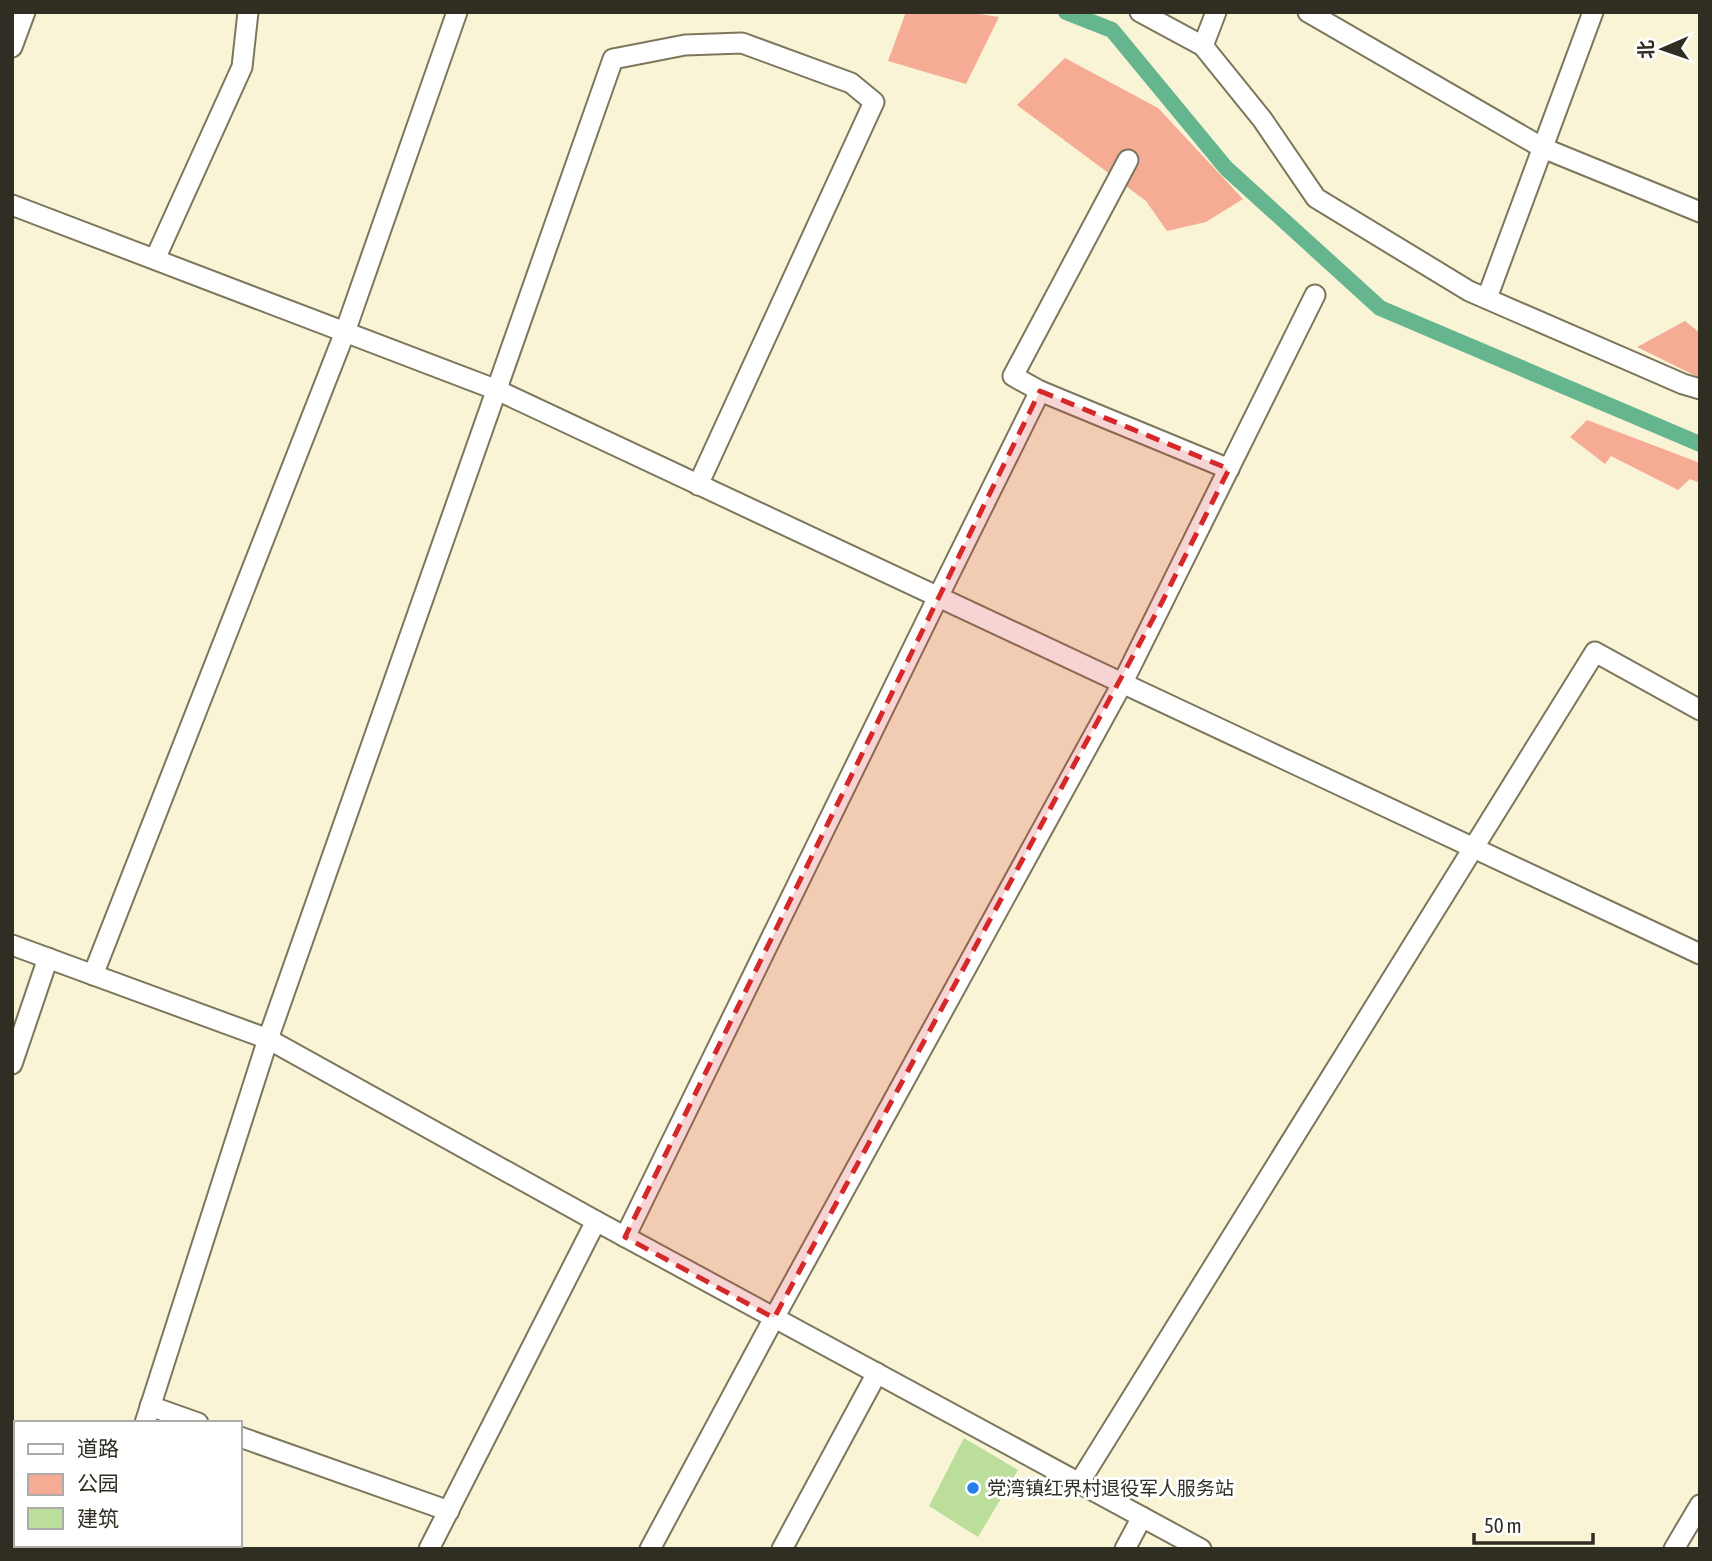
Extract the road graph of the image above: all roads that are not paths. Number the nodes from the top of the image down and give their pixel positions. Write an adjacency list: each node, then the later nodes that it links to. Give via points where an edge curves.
1 (25, 12): 9 (street)
2 (248, 12): 14 (street, via 242,67)
3 (457, 12): 17 (street)
4 (1139, 12): 8 (street)
5 (1216, 12): 8 (street)
6 (1308, 12): 10 (street)
7 (1593, 12): 10 (street)
8 (1203, 46): 16 (street, via 1262,119 1316,198)
9 (12, 47)
10 (1543, 148): 13 (street); 16 (street)
11 (1128, 160): 20 (street, via 1013,376)
12 (12, 205): 14 (street)
13 (1700, 212)
14 (155, 259): 17 (street)
15 (1315, 295): 21 (street)
16 (1487, 298): 18 (street)
17 (345, 332): 19 (street); 30 (street)
18 (1700, 389)
19 (497, 390): 22 (street); 22 (street, via 613,59 685,45 742,43 851,83 874,102); 31 (street)
20 (1041, 391): 21 (street); 23 (street)
21 (1229, 468): 24 (street)
22 (698, 485): 23 (street)
23 (938, 597): 24 (street); 34 (street)
24 (1122, 684): 26 (street); 35 (street)
25 (1700, 710): 26 (street, via 1595,652)
26 (1472, 848): 28 (street); 40 (street)
27 (12, 945): 29 (street)
28 (1700, 954)
29 (48, 958): 30 (street); 32 (street)
30 (93, 975): 31 (street)
31 (268, 1039): 33 (street); 37 (street)
32 (12, 1064)
33 (596, 1222): 34 (street); 42 (street)
34 (625, 1237): 35 (street)
35 (774, 1318): 36 (street); 45 (street)
36 (877, 1373): 40 (street); 46 (street)
37 (147, 1414): 38 (street)
38 (187, 1421)
39 (242, 1438): 42 (street)
40 (1079, 1483): 43 (street)
41 (1700, 1505): 49 (street)
42 (449, 1511): 44 (street)
43 (1142, 1517): 47 (street); 48 (street)
44 (436, 1547)
45 (650, 1549)
46 (782, 1549)
47 (1125, 1549)
48 (1201, 1549)
49 (1674, 1549)

